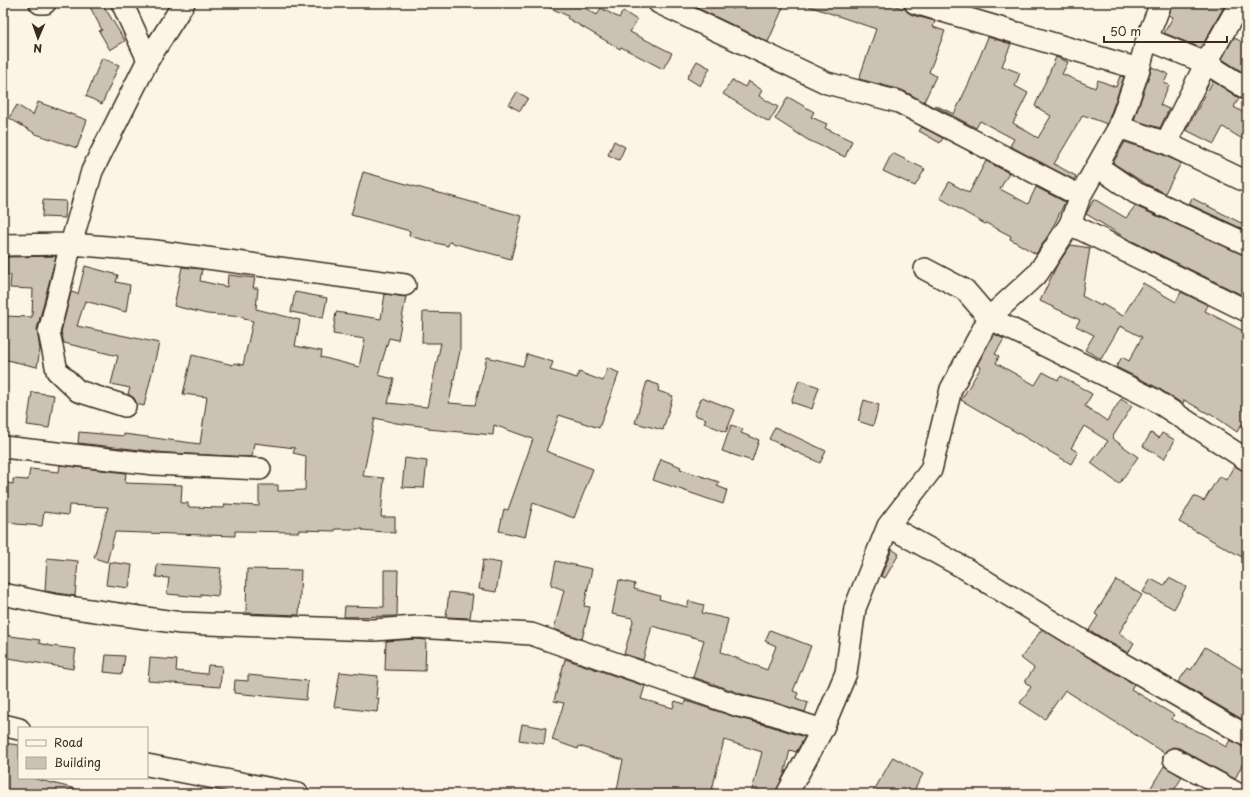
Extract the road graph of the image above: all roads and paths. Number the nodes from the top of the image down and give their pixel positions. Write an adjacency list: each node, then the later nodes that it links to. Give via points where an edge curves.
1 (40, 3): 2 (street)
2 (45, 3)
3 (122, 3): 10 (street)
4 (184, 3): 10 (street)
5 (659, 3): 18 (street, via 827,83 899,102)
6 (915, 3): 12 (street)
7 (1162, 3): 9 (street)
8 (1240, 3): 11 (street)
9 (1147, 39): 11 (street); 12 (street)
10 (148, 60): 20 (street, via 92,171)
11 (1206, 62): 13 (street); 15 (street)
12 (1139, 69): 14 (street)
13 (1247, 89)
14 (1120, 127): 15 (street); 16 (street)
15 (1166, 143): 17 (street)
16 (1098, 167): 18 (street); 21 (street, via 1136,193)
17 (1247, 182)
18 (1080, 196): 19 (street)
19 (1070, 224): 25 (street); 26 (street, via 1038,272)
20 (71, 244): 22 (street); 24 (street, via 155,251); 27 (street, via 49,332 56,371 78,391)
21 (1247, 244)
22 (3, 245)
23 (925, 269): 26 (street, via 965,290)
24 (405, 285)
25 (1247, 311)
26 (989, 318): 29 (street, via 1152,399); 31 (street, via 951,389 931,470)
27 (125, 406)
28 (3, 447): 30 (street, via 154,464)
29 (1247, 460)
30 (260, 469)
31 (888, 526): 35 (street, via 856,608 846,673); 36 (street, via 966,569)
32 (3, 594): 35 (street, via 54,605 181,623 374,630 416,627 531,634 739,706)
33 (3, 724): 34 (street)
34 (18, 729)
35 (822, 730): 40 (street)
36 (1247, 736)
37 (1174, 759): 41 (street)
38 (148, 765): 39 (street)
39 (298, 794)
40 (788, 794)
41 (1238, 794)

